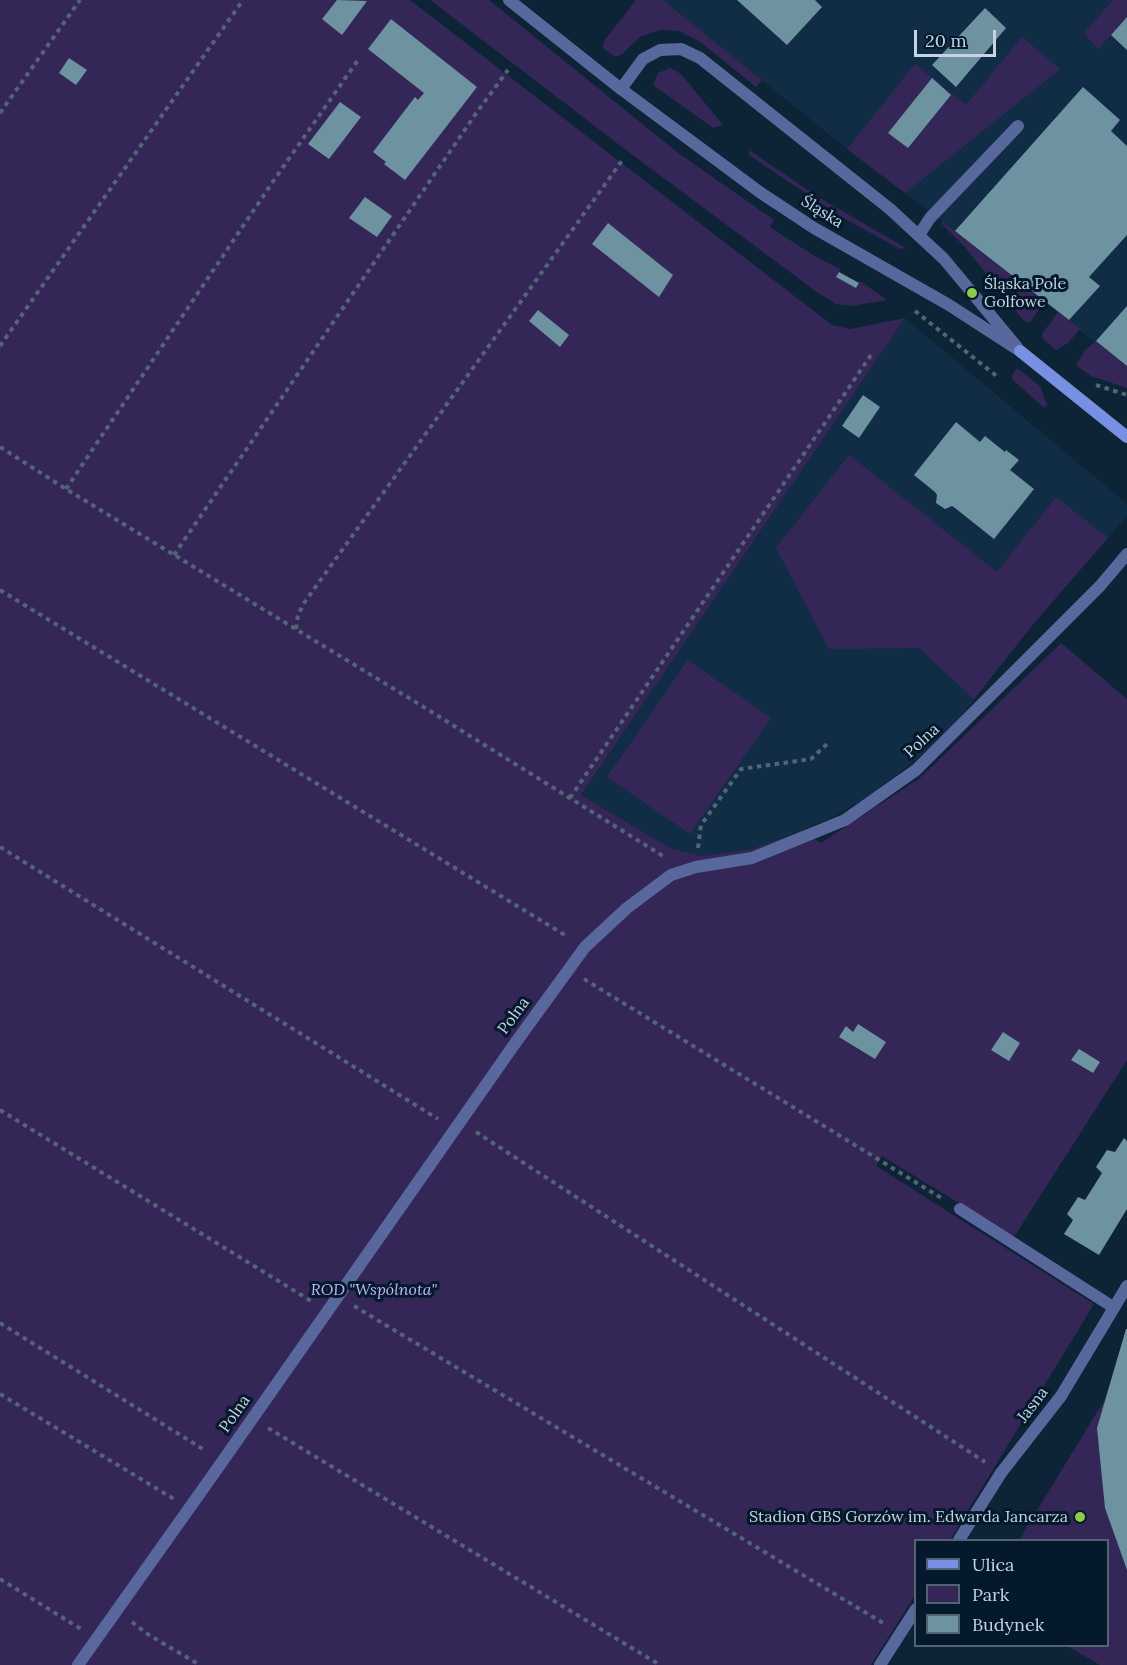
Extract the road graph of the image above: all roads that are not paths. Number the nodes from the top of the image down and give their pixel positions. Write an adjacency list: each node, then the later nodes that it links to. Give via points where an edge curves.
1 (509, 0): 2 (street, Śląska)
2 (621, 89): 4 (street, via 651,53 670,48 691,52); 5 (street, Śląska, via 814,228 950,304)
3 (1018, 126): 4 (street, via 930,218)
4 (919, 235): 5 (street, via 944,259)
5 (1020, 351): 6 (street, Śląska)
6 (1127, 437)
7 (1127, 554): 13 (street, Polna, via 1100,586 916,770 845,820 752,858 671,875 585,947)
8 (960, 1209): 10 (street)
9 (1127, 1286): 10 (street, Jasna)
10 (1113, 1307): 11 (street, Jasna, via 1061,1396 1001,1473)
11 (960, 1539)
12 (914, 1611): 14 (street)
13 (78, 1665)
14 (880, 1665)

